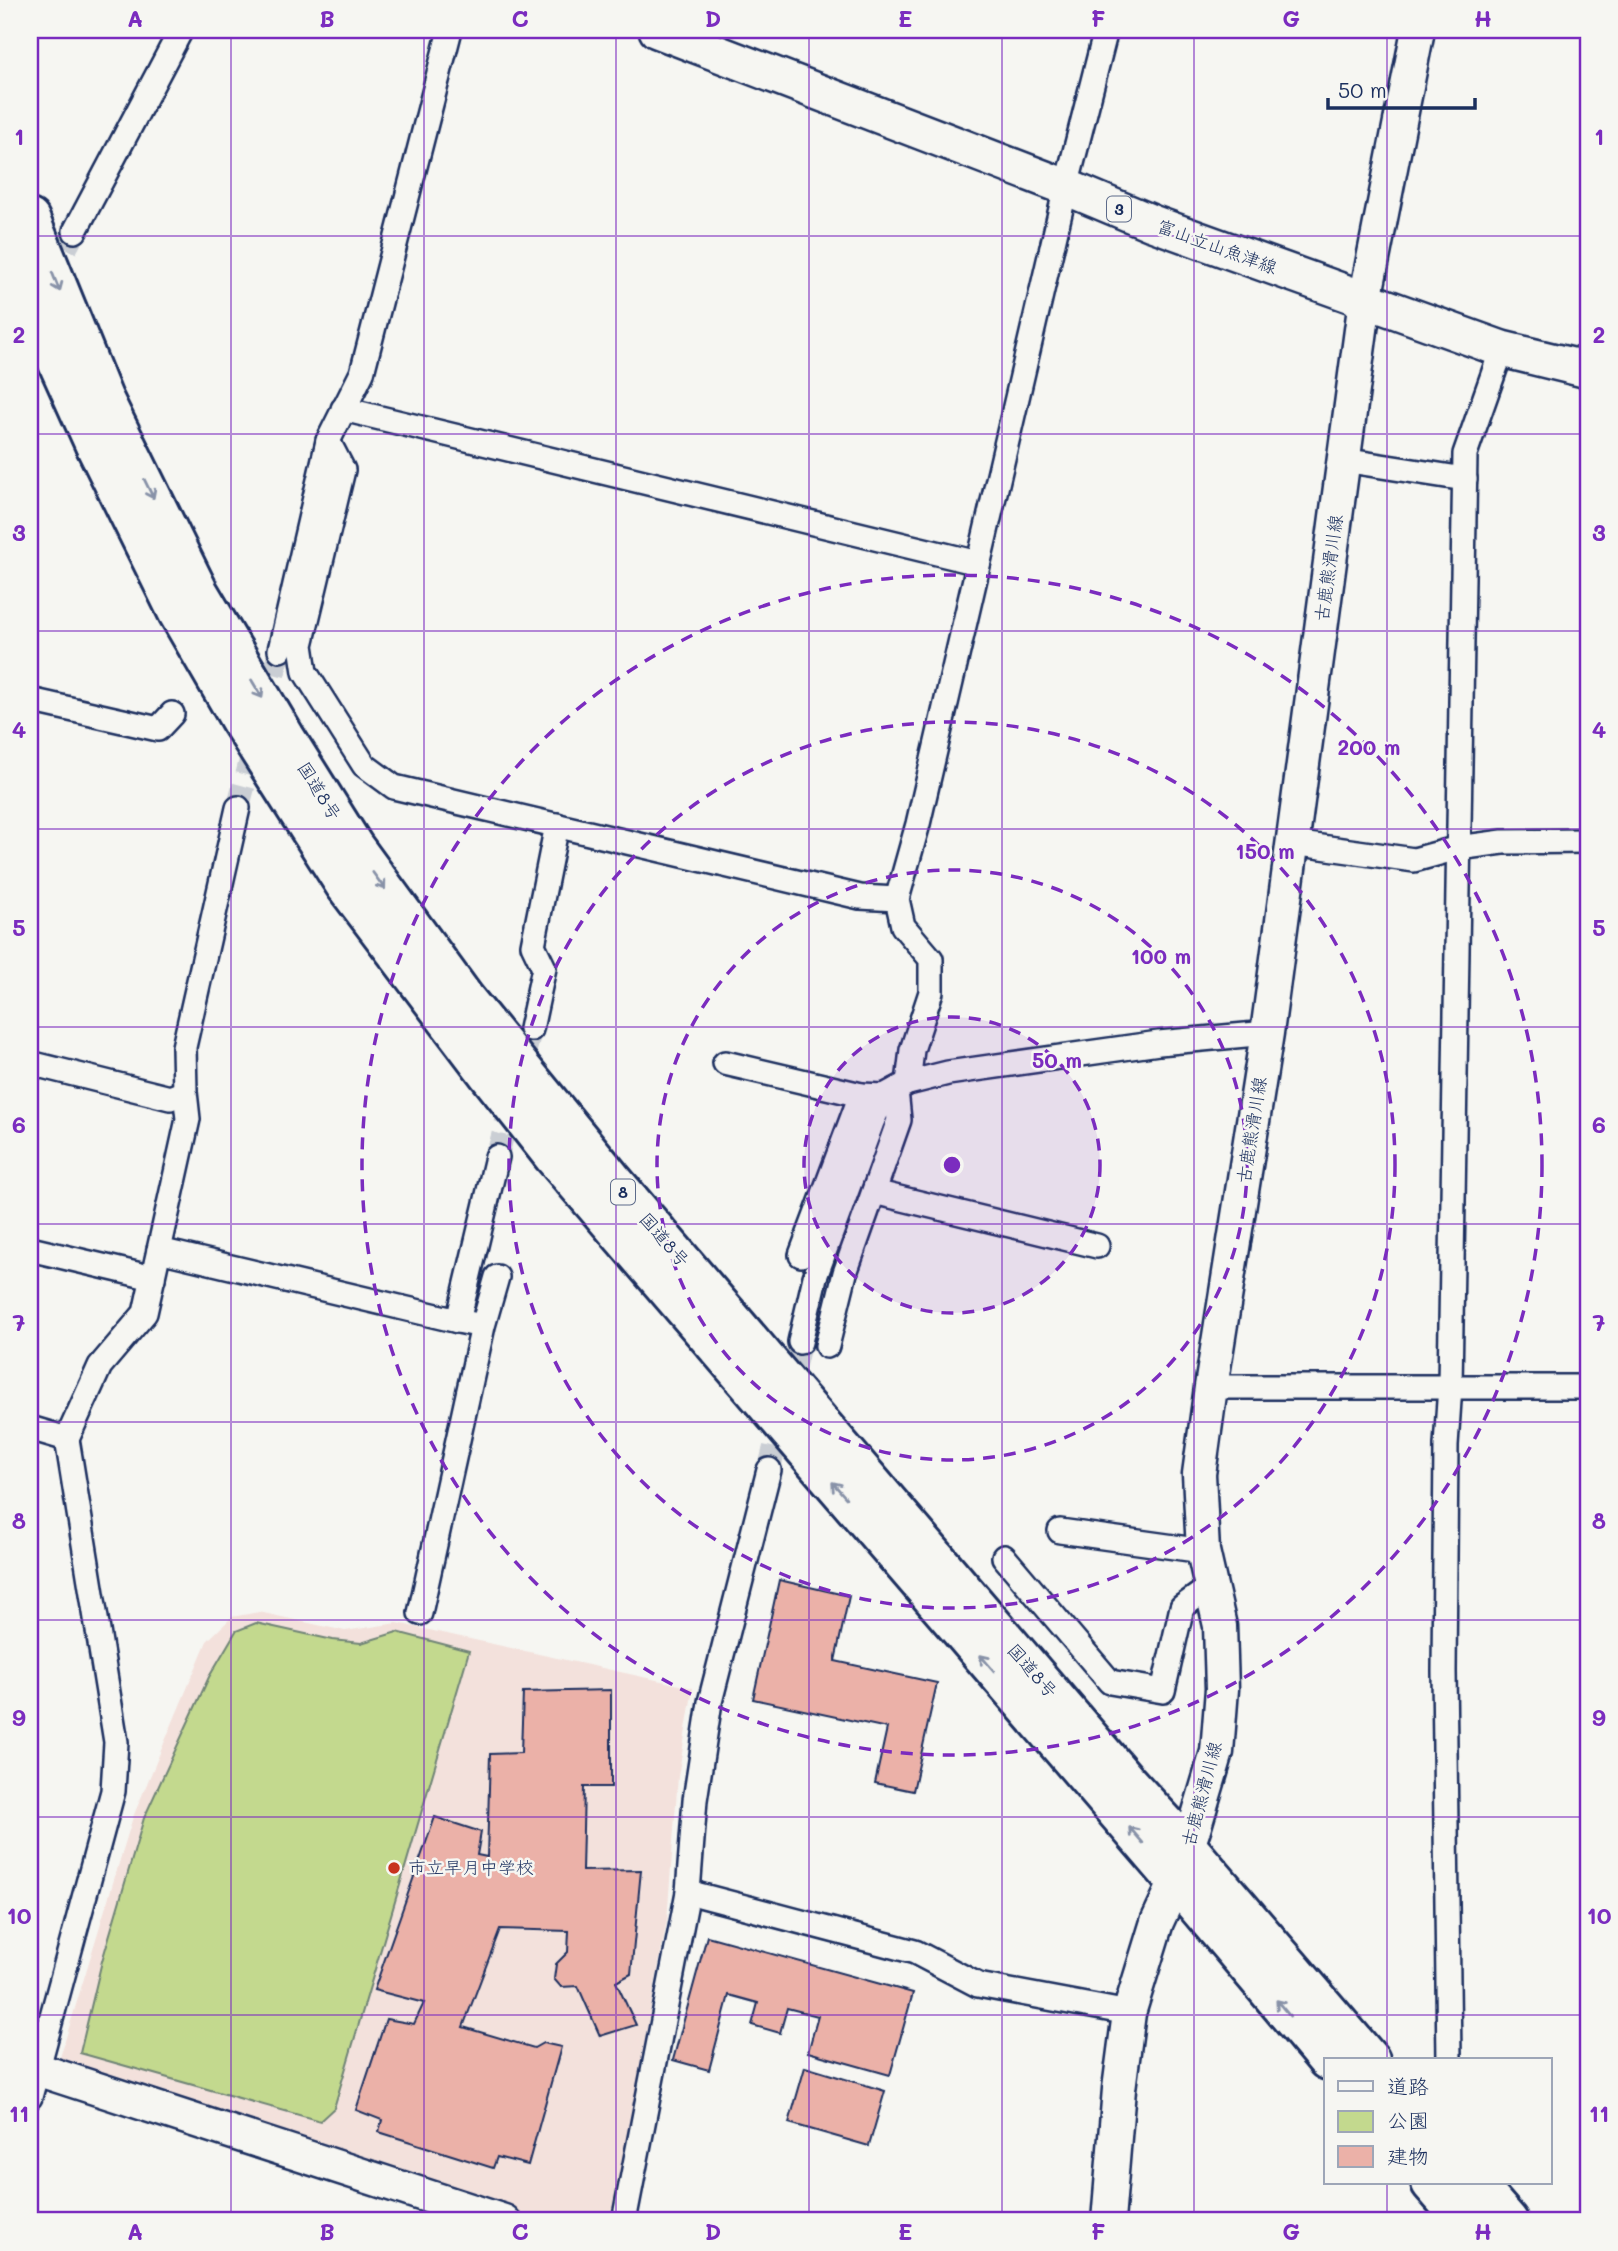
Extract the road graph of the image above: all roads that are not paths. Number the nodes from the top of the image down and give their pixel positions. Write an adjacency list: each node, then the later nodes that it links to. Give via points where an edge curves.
1 (180, 30): 8 (street)
2 (450, 30): 13 (street, via 362,373)
3 (657, 30): 6 (main road, 富山立山魚津線 / 3)
4 (1105, 30): 6 (street)
5 (1418, 30): 9 (main road, 古鹿熊滑川線)
6 (1066, 187): 9 (main road, 富山立山魚津線 / 3); 17 (street)
7 (30, 219): 57 (highway, 国道8号 / 8, one-way to 57, via 103,398 198,591 354,847 465,999 611,1178 1128,1783)
8 (75, 232)
9 (1365, 300): 11 (main road, 富山立山魚津線 / 3); 15 (main road, 古鹿熊滑川線)
10 (30, 301): 57 (highway, 国道8号 / 8, one-way to 10, via 552,1156 345,886 178,613)
11 (1502, 349): 12 (main road, 富山立山魚津線 / 3); 16 (street, via 1465,454)
12 (1588, 370)
13 (344, 409): 14 (street); 17 (street)
14 (328, 441): 18 (street); 22 (street, via 343,470 301,645 305,673 365,765 394,787)
15 (1343, 460): 16 (street); 24 (main road, 古鹿熊滑川線)
16 (1465, 479): 25 (street)
17 (978, 563): 26 (street)
18 (280, 650)
19 (30, 700): 20 (street, via 158,729)
20 (172, 714)
21 (238, 808): 32 (street, via 184,1047)
22 (557, 825): 26 (street, via 860,897); 27 (street, via 533,945 544,968)
23 (1588, 841): 25 (street, via 1503,842)
24 (1293, 843): 25 (street, via 1414,860); 28 (main road, 古鹿熊滑川線)
25 (1458, 848): 46 (street)
26 (897, 899): 31 (street, via 903,926 931,959 931,992)
27 (531, 1029)
28 (1267, 1033): 31 (street, via 948,1073); 47 (main road, 古鹿熊滑川線)
29 (30, 1063): 32 (street, via 170,1098)
30 (724, 1063): 33 (street)
31 (896, 1090): 33 (street); 35 (street, via 899,1120); 44 (street, via 872,1122 815,1277)
32 (185, 1091): 38 (street, via 188,1119)
33 (861, 1095): 39 (street)
34 (497, 1157): 42 (street)
35 (874, 1192): 36 (street); 45 (street, via 845,1273)
36 (1097, 1246)
37 (30, 1249): 41 (street)
38 (159, 1250): 41 (street); 42 (street)
39 (801, 1255)
40 (498, 1277): 43 (street)
41 (152, 1278): 50 (street, via 145,1313 100,1366)
42 (458, 1321): 43 (street)
43 (483, 1326): 56 (street)
44 (800, 1342)
45 (827, 1346)
46 (1450, 1386): 47 (street); 48 (street); 62 (street, via 1444,1658)
47 (1211, 1387): 53 (main road, 古鹿熊滑川線, via 1199,1474)
48 (1588, 1387)
49 (30, 1428): 50 (street)
50 (67, 1439): 63 (street, via 116,1742 113,1791)
51 (769, 1469): 58 (street, via 710,1702 695,1800)
52 (1060, 1531): 53 (street)
53 (1203, 1551): 55 (main road, 古鹿熊滑川線)
54 (1004, 1557): 55 (street, via 1110,1682 1163,1691 1181,1607)
55 (1210, 1587): 57 (main road, 古鹿熊滑川線, via 1220,1626 1217,1752)
56 (419, 1613)
57 (1182, 1864): 59 (main road, 古鹿熊滑川線, via 1157,1922); 60 (highway, 国道8号 / 8, one-way to 57); 61 (highway, 国道8号 / 8)
58 (688, 1892): 59 (street, via 915,1952 978,1985); 67 (street)
59 (1129, 2012): 68 (main road, 古鹿熊滑川線)
60 (1326, 2058)
61 (1368, 2058)
62 (1449, 2058)
63 (32, 2078): 66 (main road)
64 (1432, 2184): 69 (highway)
65 (1476, 2184): 70 (highway)
66 (503, 2221)
67 (624, 2221)
68 (1108, 2221)
69 (1464, 2221)
70 (1508, 2221)

